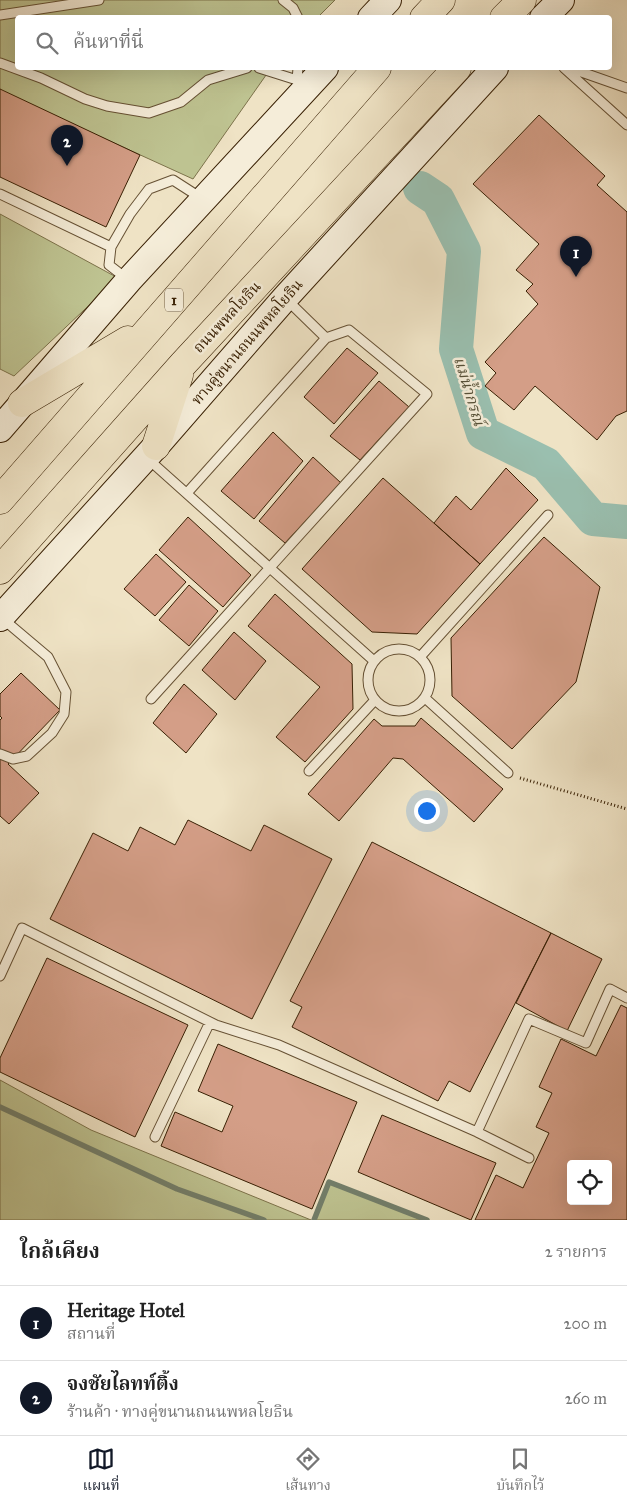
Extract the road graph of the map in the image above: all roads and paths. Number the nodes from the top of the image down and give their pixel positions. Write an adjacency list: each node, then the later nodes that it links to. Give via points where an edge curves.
1 (99, 0): 7 (lane)
2 (283, 0): 8 (lane)
3 (388, 0): 9 (main road)
4 (441, 0): 10 (main road)
5 (522, 0): 11 (main road)
6 (562, 0): 12 (main road)
7 (0, 15)
8 (296, 15)
9 (374, 15)
10 (427, 15)
11 (507, 15)
12 (546, 15)
13 (0, 63): 14 (lane)
14 (15, 69)
15 (19, 70): 16 (lane, via 85,99 149,113 181,102 208,80)
16 (240, 70)
17 (267, 70): 24 (lane)
18 (319, 70): 24 (main road)
19 (376, 70): 32 (main road, 1)
20 (455, 70): 34 (main road, ถนนพหลโยธิน)
21 (493, 70): 31 (main road, ทางคู่ขนานถนนพหลโยธิน)
22 (566, 70): 26 (lane)
23 (576, 70): 25 (lane)
24 (301, 78): 28 (main road)
25 (627, 88)
26 (627, 125)
27 (0, 194): 29 (lane)
28 (204, 199): 29 (lane, via 173,180 149,189); 30 (main road)
29 (111, 246): 30 (lane, via 110,265)
30 (129, 280): 35 (main road)
31 (285, 298): 33 (lane); 37 (main road, ทางคู่ขนานถนนพหลโยธิน)
32 (150, 328): 35 (main road); 39 (main road, 1)
33 (326, 338): 38 (lane); 41 (lane, via 349,330 427,394)
34 (183, 364): 37 (main road); 42 (main road, ถนนพหลโยธิน)
35 (22, 403): 36 (main road)
36 (0, 429)
37 (151, 452): 38 (lane); 43 (main road, ทางคู่ขนานถนนพหลโยธิน)
38 (187, 493): 41 (lane)
39 (0, 500)
40 (548, 515): 44 (lane)
41 (269, 567): 45 (lane); 47 (lane)
42 (0, 570)
43 (0, 618): 49 (lane, via 48,657 66,692 64,714 52,733 27,756 13,759)
44 (420, 657): 45 (lane, via 405,649 394,649 384,652); 46 (lane, via 429,669 431,680)
45 (374, 661): 48 (lane, via 368,679)
46 (425, 698): 48 (lane, via 408,710 398,711); 51 (lane)
47 (151, 699)
48 (375, 700): 50 (lane)
49 (0, 754)
50 (309, 771)
51 (508, 773): 52 (path)
52 (627, 809)
53 (0, 976): 55 (lane, via 22,928)
54 (627, 998): 56 (lane, via 610,989 586,1043 529,1019)
55 (210, 1022): 56 (lane, via 279,1045); 57 (lane)
56 (477, 1132): 58 (lane)
57 (154, 1137)
58 (529, 1158)

